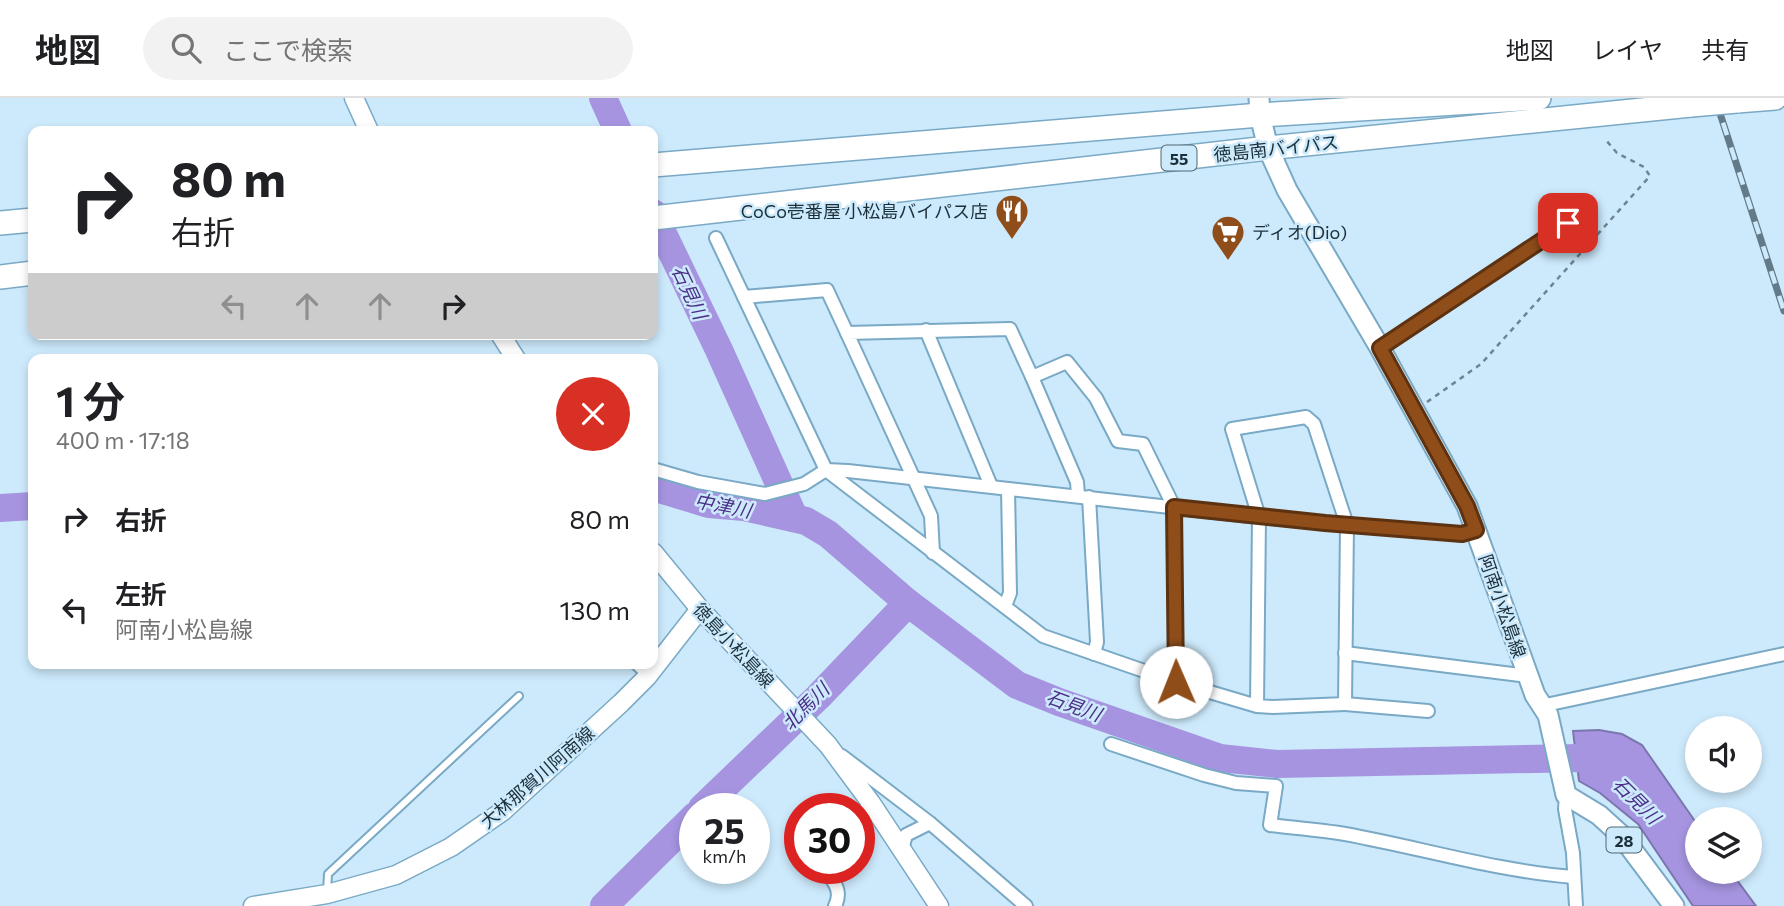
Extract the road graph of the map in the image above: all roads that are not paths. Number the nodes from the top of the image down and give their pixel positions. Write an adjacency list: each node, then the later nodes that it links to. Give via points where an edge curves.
1 (354, 98): 5 (main road)
2 (1539, 98): 4 (highway, 徳島南バイパス / 55)
3 (1776, 98): 6 (highway, 徳島南バイパス / 55, bridge)
4 (1259, 107): 6 (main road, 阿南小松島線); 7 (highway, 徳島南バイパス / 55)
5 (367, 126)
6 (1268, 148): 9 (highway, 徳島南バイパス / 55); 18 (main road, 阿南小松島線, via 1286,190)
7 (658, 164)
8 (1590, 209): 18 (lane)
9 (660, 217)
10 (28, 220): 11 (highway)
11 (0, 223)
12 (716, 238): 15 (street)
13 (28, 274): 14 (highway)
14 (0, 277)
15 (744, 297): 17 (street, via 827,290); 21 (street)
16 (926, 330): 17 (street); 19 (street, via 1010,329); 23 (street)
17 (847, 333): 22 (street)
18 (1380, 348): 29 (main road, 阿南小松島線)
19 (1032, 377): 25 (street); 26 (street, via 1067,362 1096,398 1118,441 1143,444)
20 (658, 470): 21 (street, via 765,494 804,484)
21 (826, 470): 22 (street); 30 (street)
22 (912, 477): 23 (street); 30 (street, via 931,516)
23 (991, 486): 24 (street)
24 (1008, 489): 25 (street); 32 (street, via 1010,593)
25 (1084, 496): 26 (street); 35 (street, via 1097,642)
26 (1174, 507): 27 (street); 42 (street)
27 (1259, 517): 28 (street); 28 (street, via 1232,429 1306,417 1314,424); 45 (street)
28 (1347, 525): 29 (street, via 1462,534); 34 (street)
29 (1476, 530): 40 (main road, 阿南小松島線)
30 (933, 553): 32 (street)
31 (658, 558): 33 (main road, 徳島小松島線)
32 (1005, 606): 35 (street, via 1044,636)
33 (700, 609): 37 (main road, 大林那賀川阿南線); 49 (main road, 徳島小松島線)
34 (1345, 653): 40 (street); 44 (street)
35 (1094, 654): 42 (street)
36 (1784, 654): 46 (street)
37 (658, 663)
38 (638, 669): 41 (lane)
39 (653, 669): 41 (main road, 大林那賀川阿南線)
40 (1527, 673): 46 (main road, 阿南小松島線)
41 (647, 677): 57 (main road, 大林那賀川阿南線, via 503,811 451,848 396,875)
42 (1176, 682): 45 (street)
43 (519, 696): 57 (lane, via 328,874)
44 (1345, 704): 45 (street); 47 (street)
45 (1257, 706)
46 (1541, 706): 50 (main road, 阿南小松島線, via 1548,715)
47 (1428, 711)
48 (1111, 744): 55 (street, via 1236,783 1276,786 1270,825 1345,834 1452,858)
49 (828, 745): 51 (main road, 徳島小松島線); 53 (street)
50 (1564, 791): 55 (street); 63 (main road, 28, via 1621,835)
51 (855, 793)
52 (875, 821): 54 (main road, 徳島小松島線)
53 (930, 823): 54 (street, via 906,835); 61 (street)
54 (902, 849): 60 (main road, 徳島小松島線)
55 (1574, 877): 62 (street)
56 (835, 884): 59 (street)
57 (327, 894): 58 (main road, 大林那賀川阿南線)
58 (253, 906)
59 (835, 906)
60 (939, 906)
61 (1026, 906)
62 (1576, 906)
63 (1674, 906)

